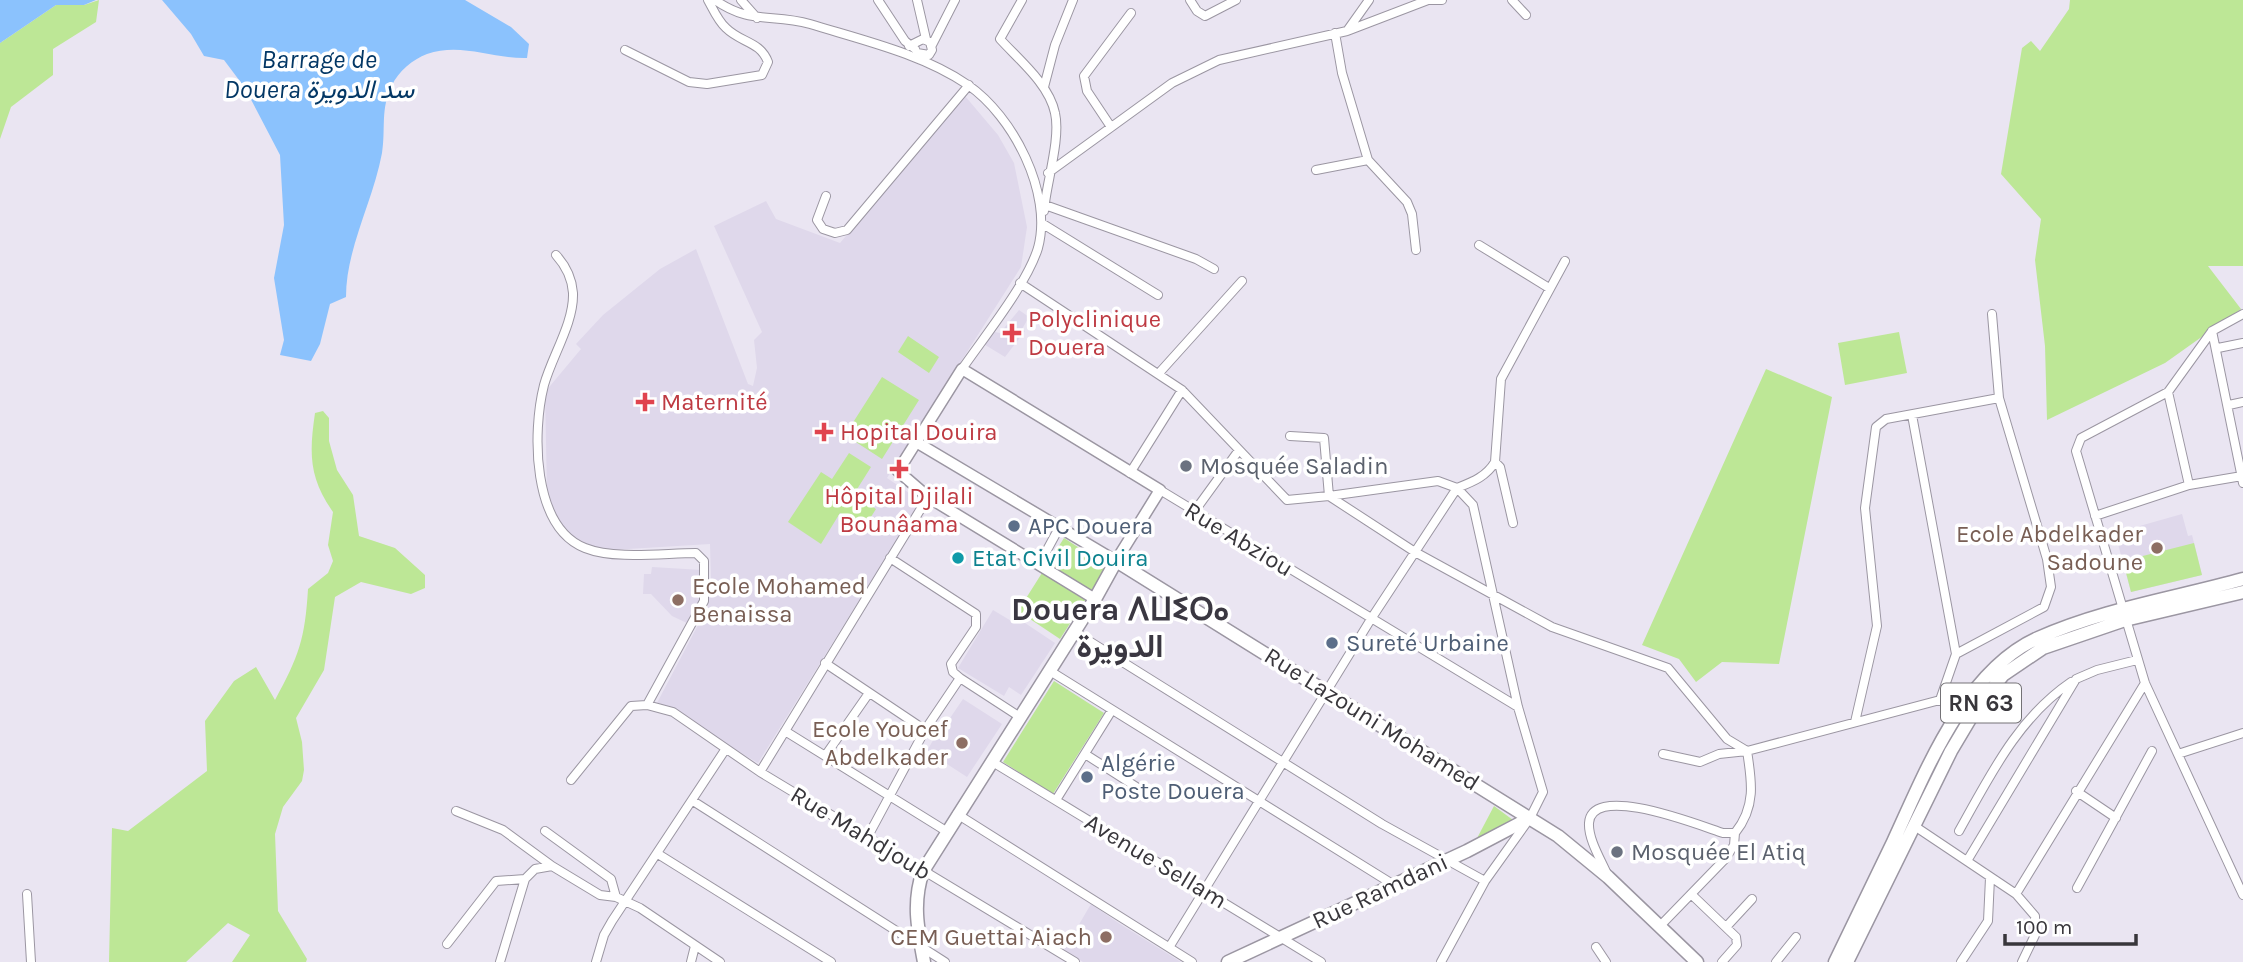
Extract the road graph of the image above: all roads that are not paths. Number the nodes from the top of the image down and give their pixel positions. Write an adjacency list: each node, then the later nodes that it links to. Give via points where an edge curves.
1 (708, 0): 21 (street, via 724,27 765,53 768,62 762,75 708,84 689,82)
2 (715, 0): 17 (street, via 732,12)
3 (741, 0): 17 (street)
4 (878, 0): 22 (street)
5 (917, 0): 20 (street)
6 (955, 0): 20 (street)
7 (1021, 0): 25 (street, via 1000,39)
8 (1073, 0): 25 (street)
9 (1190, 0): 10 (street, via 1205,16)
10 (1236, 0)
11 (1369, 0): 18 (street)
12 (1428, 0): 13 (street); 18 (street)
13 (1441, 0)
14 (1512, 0): 16 (street)
15 (1131, 13): 26 (street, via 1084,76 1087,91)
16 (1526, 15)
17 (757, 18): 22 (street, via 798,21)
18 (1347, 31): 19 (street)
19 (1335, 33): 26 (street, via 1219,60 1172,83); 27 (street)
20 (929, 42): 22 (street); 23 (street, via 932,50)
21 (625, 50)
22 (914, 50): 23 (street)
23 (927, 59): 24 (street)
24 (969, 85): 30 (street, via 847,230 835,233 819,224); 33 (street, via 1024,152 1036,185)
25 (1044, 87): 29 (street, via 1056,127)
26 (1111, 127): 29 (street)
27 (1368, 160): 28 (street); 35 (street, via 1407,202)
28 (1316, 170)
29 (1048, 173): 31 (street)
30 (826, 196)
31 (1045, 205): 32 (street); 38 (street)
32 (1043, 224): 33 (street); 42 (street)
33 (1040, 235): 40 (street)
34 (1479, 245): 41 (street)
35 (1416, 250)
36 (556, 255): 93 (street, via 565,266 573,295 540,410 545,502 554,523 568,539 600,552 696,553 704,561 704,601)
37 (1565, 261): 41 (street)
38 (1214, 269)
39 (1242, 281): 49 (street)
40 (1020, 283): 48 (street); 49 (street)
41 (1549, 288): 60 (street, via 1501,379)
42 (1158, 295)
43 (1992, 314): 52 (street)
44 (2243, 314): 45 (street)
45 (2212, 331): 47 (street); 51 (street)
46 (2243, 343): 47 (street)
47 (2218, 348): 54 (street)
48 (962, 369): 57 (street); 61 (street, Rue Abziou)
49 (1160, 372): 50 (street)
50 (1182, 390): 58 (street); 61 (street)
51 (2168, 392): 63 (street); 69 (street, via 2078,443 2077,459)
52 (1999, 398): 55 (street); 83 (street, via 2047,559 2049,599 2036,613)
53 (2243, 402): 54 (street)
54 (2229, 405): 59 (street)
55 (1912, 415): 83 (street); 98 (street, via 1882,421 1875,431 1865,508 1877,626)
56 (1290, 436): 66 (street, via 1324,438)
57 (916, 442): 67 (street, via 898,471); 71 (street, Rue Lazouni Mohamed)
58 (1239, 450): 66 (street, via 1287,500); 68 (street)
59 (2241, 459): 62 (street)
60 (1494, 462): 64 (street, via 1485,474); 70 (street, via 1500,467)
61 (1130, 473): 65 (street, Rue Abziou)
62 (2242, 479): 63 (street)
63 (2189, 485): 69 (street)
64 (1457, 488): 66 (street, via 1447,482 1424,481); 72 (street); 78 (street, via 1473,505)
65 (1160, 489): 68 (street, Rue Abziou); 74 (street)
66 (1329, 495): 72 (street)
67 (928, 498): 73 (street); 75 (street)
68 (1194, 512): 81 (street, Rue Abziou)
69 (2095, 516): 80 (street)
70 (1513, 523)
71 (1060, 526): 74 (street, Rue Lazouni Mohamed); 75 (street)
72 (1415, 552): 78 (street); 81 (street)
73 (890, 558): 85 (street); 87 (street, via 975,614 976,627 951,664)
74 (1116, 561): 79 (main road); 90 (main road, Rue Lazouni Mohamed)
75 (1040, 563): 79 (street)
76 (2243, 579): 80 (main road)
77 (2243, 592): 80 (main road)
78 (1491, 595): 94 (street); 103 (street, via 1552,627 1668,668 1727,739)
79 (1095, 599): 82 (main road)
80 (2124, 615): 84 (street); 96 (main road, via 2073,625 2022,647 1994,667)
81 (1371, 619): 90 (street); 94 (street, Rue Abziou)
82 (1073, 631): 86 (main road); 110 (street)
83 (1956, 654): 92 (street)
84 (2137, 660): 88 (street); 89 (street)
85 (825, 663): 91 (street); 100 (street)
86 (1050, 671): 95 (street); 97 (main road)
87 (960, 678): 97 (street); 99 (street)
88 (2076, 679): 126 (street, via 2050,697 2011,740); 131 (street)
89 (2145, 683): 107 (street); 113 (street)
90 (1326, 691): 110 (street); 121 (main road, Rue Lazouni Mohamed)
91 (869, 693): 99 (street); 108 (street)
92 (1940, 700): 96 (street); 98 (street)
93 (648, 705): 102 (street, Rue Mahdjoub, via 673,712); 112 (street, via 631,706)
94 (1518, 708): 121 (street, via 1543,792)
95 (1112, 710): 105 (street); 118 (street)
96 (1967, 713): 123 (main road, RN 63); 174 (main road, via 1918,789)
97 (1020, 717): 109 (main road)
98 (1855, 722): 103 (street)
99 (925, 730): 115 (street)
100 (785, 731): 108 (street); 111 (street)
101 (2243, 733): 107 (street)
102 (725, 750): 111 (street, Rue Mahdjoub); 117 (street)
103 (1747, 751): 106 (street, via 1718,754 1700,762); 127 (street, via 1750,807)
104 (2152, 751): 122 (street)
105 (1085, 754): 114 (street); 116 (street)
106 (1662, 754)
107 (2178, 754): 144 (street)
108 (825, 756): 115 (street)
109 (991, 761): 116 (street, Avenue Sellam); 120 (main road)
110 (1284, 764): 118 (street); 130 (street)
111 (760, 772): 128 (street, Rue Mahdjoub)
112 (571, 780)
113 (2076, 792): 122 (street); 143 (street)
114 (1150, 795)
115 (890, 796): 125 (street); 128 (street)
116 (1056, 800): 140 (street, Avenue Sellam)
117 (693, 801): 129 (street); 156 (street)
118 (1261, 801): 138 (street); 140 (street)
119 (456, 811): 132 (street, via 503,830)
120 (957, 814): 125 (main road); 154 (street)
121 (1530, 818): 130 (main road, Rue Ramdani); 134 (main road, Rue Lazouni Mohamed); 137 (street)
122 (2116, 818): 139 (street)
123 (1913, 825): 131 (street); 175 (main road, RN 63)
124 (545, 831): 145 (street, via 611,879)
125 (946, 831): 133 (main road)
126 (1959, 831)
127 (1735, 833): 134 (street, via 1629,806 1603,807 1589,820); 142 (street, via 1726,858)
128 (867, 838): 133 (street, Rue Mahdjoub)
129 (658, 854): 147 (street); 162 (street)
130 (1447, 860): 137 (street); 138 (main road, Rue Ramdani)
131 (1967, 861): 136 (street)
132 (552, 866): 135 (street, via 535,869); 145 (street, via 600,895)
133 (923, 871): 156 (main road, via 915,897); 165 (street, Rue Mahdjoub)
134 (1608, 877): 148 (main road, Rue Lazouni Mohamed)
135 (525, 878): 152 (street, via 496,881); 158 (street)
136 (1990, 878): 143 (street); 176 (street, via 1988,921)
137 (1485, 881): 169 (street)
138 (1394, 885): 150 (main road, Rue Ramdani)
139 (2077, 888)
140 (1205, 889): 150 (street, Avenue Sellam); 154 (street)
141 (27, 894): 157 (street)
142 (1691, 894): 148 (street); 149 (street)
143 (2016, 894): 177 (street, via 2035,916 2035,935)
144 (2243, 895)
145 (616, 897): 147 (street)
146 (1752, 899): 149 (street)
147 (626, 901): 153 (street); 159 (street, via 604,935)
148 (1660, 926): 171 (main road, Rue Lazouni Mohamed)
149 (1727, 926): 172 (street, via 1737,945)
150 (1279, 937): 167 (main road, Rue Ramdani); 168 (street, Avenue Sellam)
151 (1796, 937): 173 (street)
152 (447, 944)
153 (695, 946): 160 (street); 161 (street)
154 (1170, 946): 166 (street)
155 (1596, 947): 170 (street)
156 (921, 948): 163 (main road); 164 (street)
157 (31, 962)
158 (500, 962)
159 (596, 962)
160 (691, 962)
161 (720, 962)
162 (831, 962)
163 (924, 962)
164 (946, 962)
165 (1075, 962)
166 (1192, 962)
167 (1228, 962)
168 (1321, 962)
169 (1441, 962)
170 (1606, 962)
171 (1697, 962)
172 (1722, 962)
173 (1776, 962)
174 (1835, 962)
175 (1847, 962)
176 (1961, 962)
177 (2022, 962)

